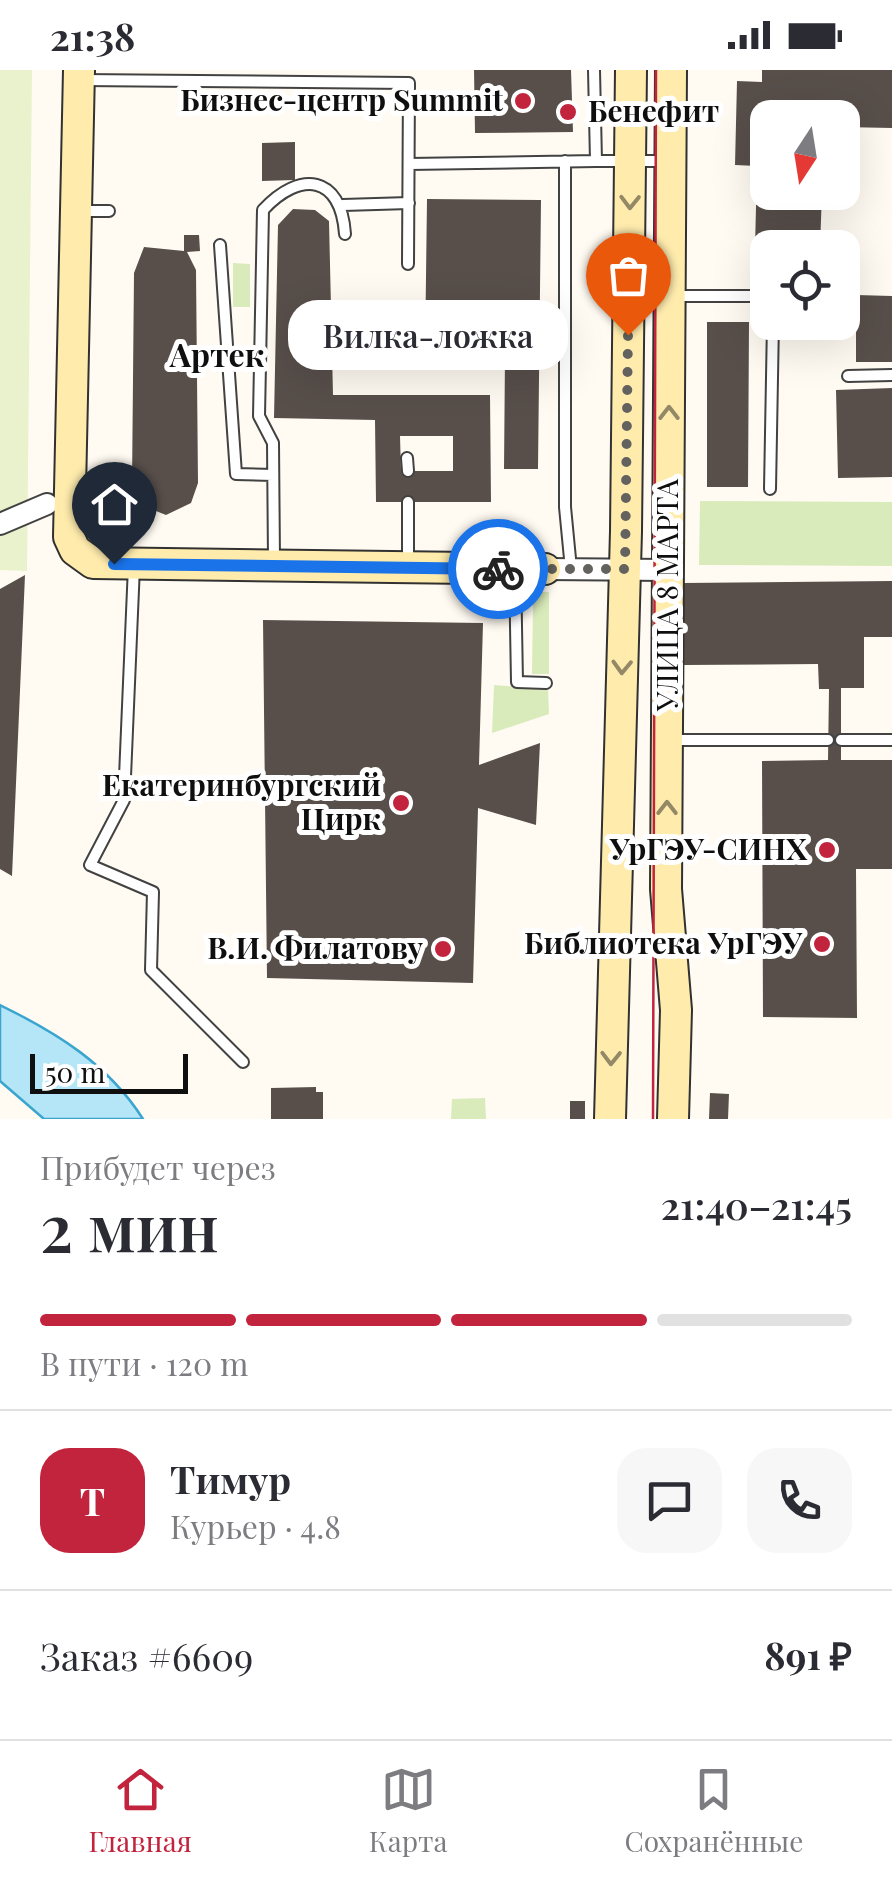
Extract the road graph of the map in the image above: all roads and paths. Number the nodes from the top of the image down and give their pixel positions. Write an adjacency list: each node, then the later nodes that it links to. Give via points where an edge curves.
1 (594, 70): 6 (lane)
2 (631, 70): 8 (main road, УЛИЦА 8 МАРТА)
3 (671, 70): 9 (main road, УЛИЦА 8 МАРТА)
4 (79, 75): 5 (lane); 13 (main road)
5 (282, 76): 10 (lane, via 410,83)
6 (596, 160): 7 (lane); 8 (lane)
7 (566, 161): 10 (lane); 32 (lane, via 564,508)
8 (630, 161): 9 (lane); 18 (main road, УЛИЦА 8 МАРТА, one-way to 18)
9 (671, 161): 19 (main road, УЛИЦА 8 МАРТА)
10 (409, 164): 11 (lane)
11 (408, 203): 12 (lane); 17 (lane)
12 (343, 205): 15 (lane); 24 (lane, via 333,192 306,184 276,195 263,210 259,416 272,443)
13 (76, 211): 14 (lane); 27 (main road)
14 (109, 211)
15 (345, 234)
16 (220, 245): 24 (lane, via 236,474)
17 (408, 264)
18 (628, 296): 19 (lane); 33 (main road, УЛИЦА 8 МАРТА)
19 (670, 296): 20 (lane); 34 (main road, УЛИЦА 8 МАРТА, one-way to 19)
20 (750, 296)
21 (774, 340): 25 (lane)
22 (892, 375): 23 (lane)
23 (848, 376)
24 (273, 475): 30 (lane)
25 (770, 489)
26 (408, 502): 31 (lane)
27 (58, 505): 28 (street); 29 (main road, via 75,550 93,563)
28 (0, 524)
29 (134, 565): 30 (main road); 40 (lane, via 124,800 90,865 153,892 151,970)
30 (274, 566): 31 (main road)
31 (408, 568): 32 (main road)
32 (544, 569): 33 (street); 35 (lane, via 517,682)
33 (625, 569): 34 (street); 41 (main road, УЛИЦА 8 МАРТА, one-way to 41)
34 (668, 570): 36 (main road, УЛИЦА 8 МАРТА)
35 (546, 683)
36 (667, 740): 37 (lane); 42 (main road, УЛИЦА 8 МАРТА, one-way to 36)
37 (828, 740)
38 (841, 740): 39 (lane)
39 (892, 740)
40 (243, 1062)
41 (610, 1119)
42 (673, 1119)

